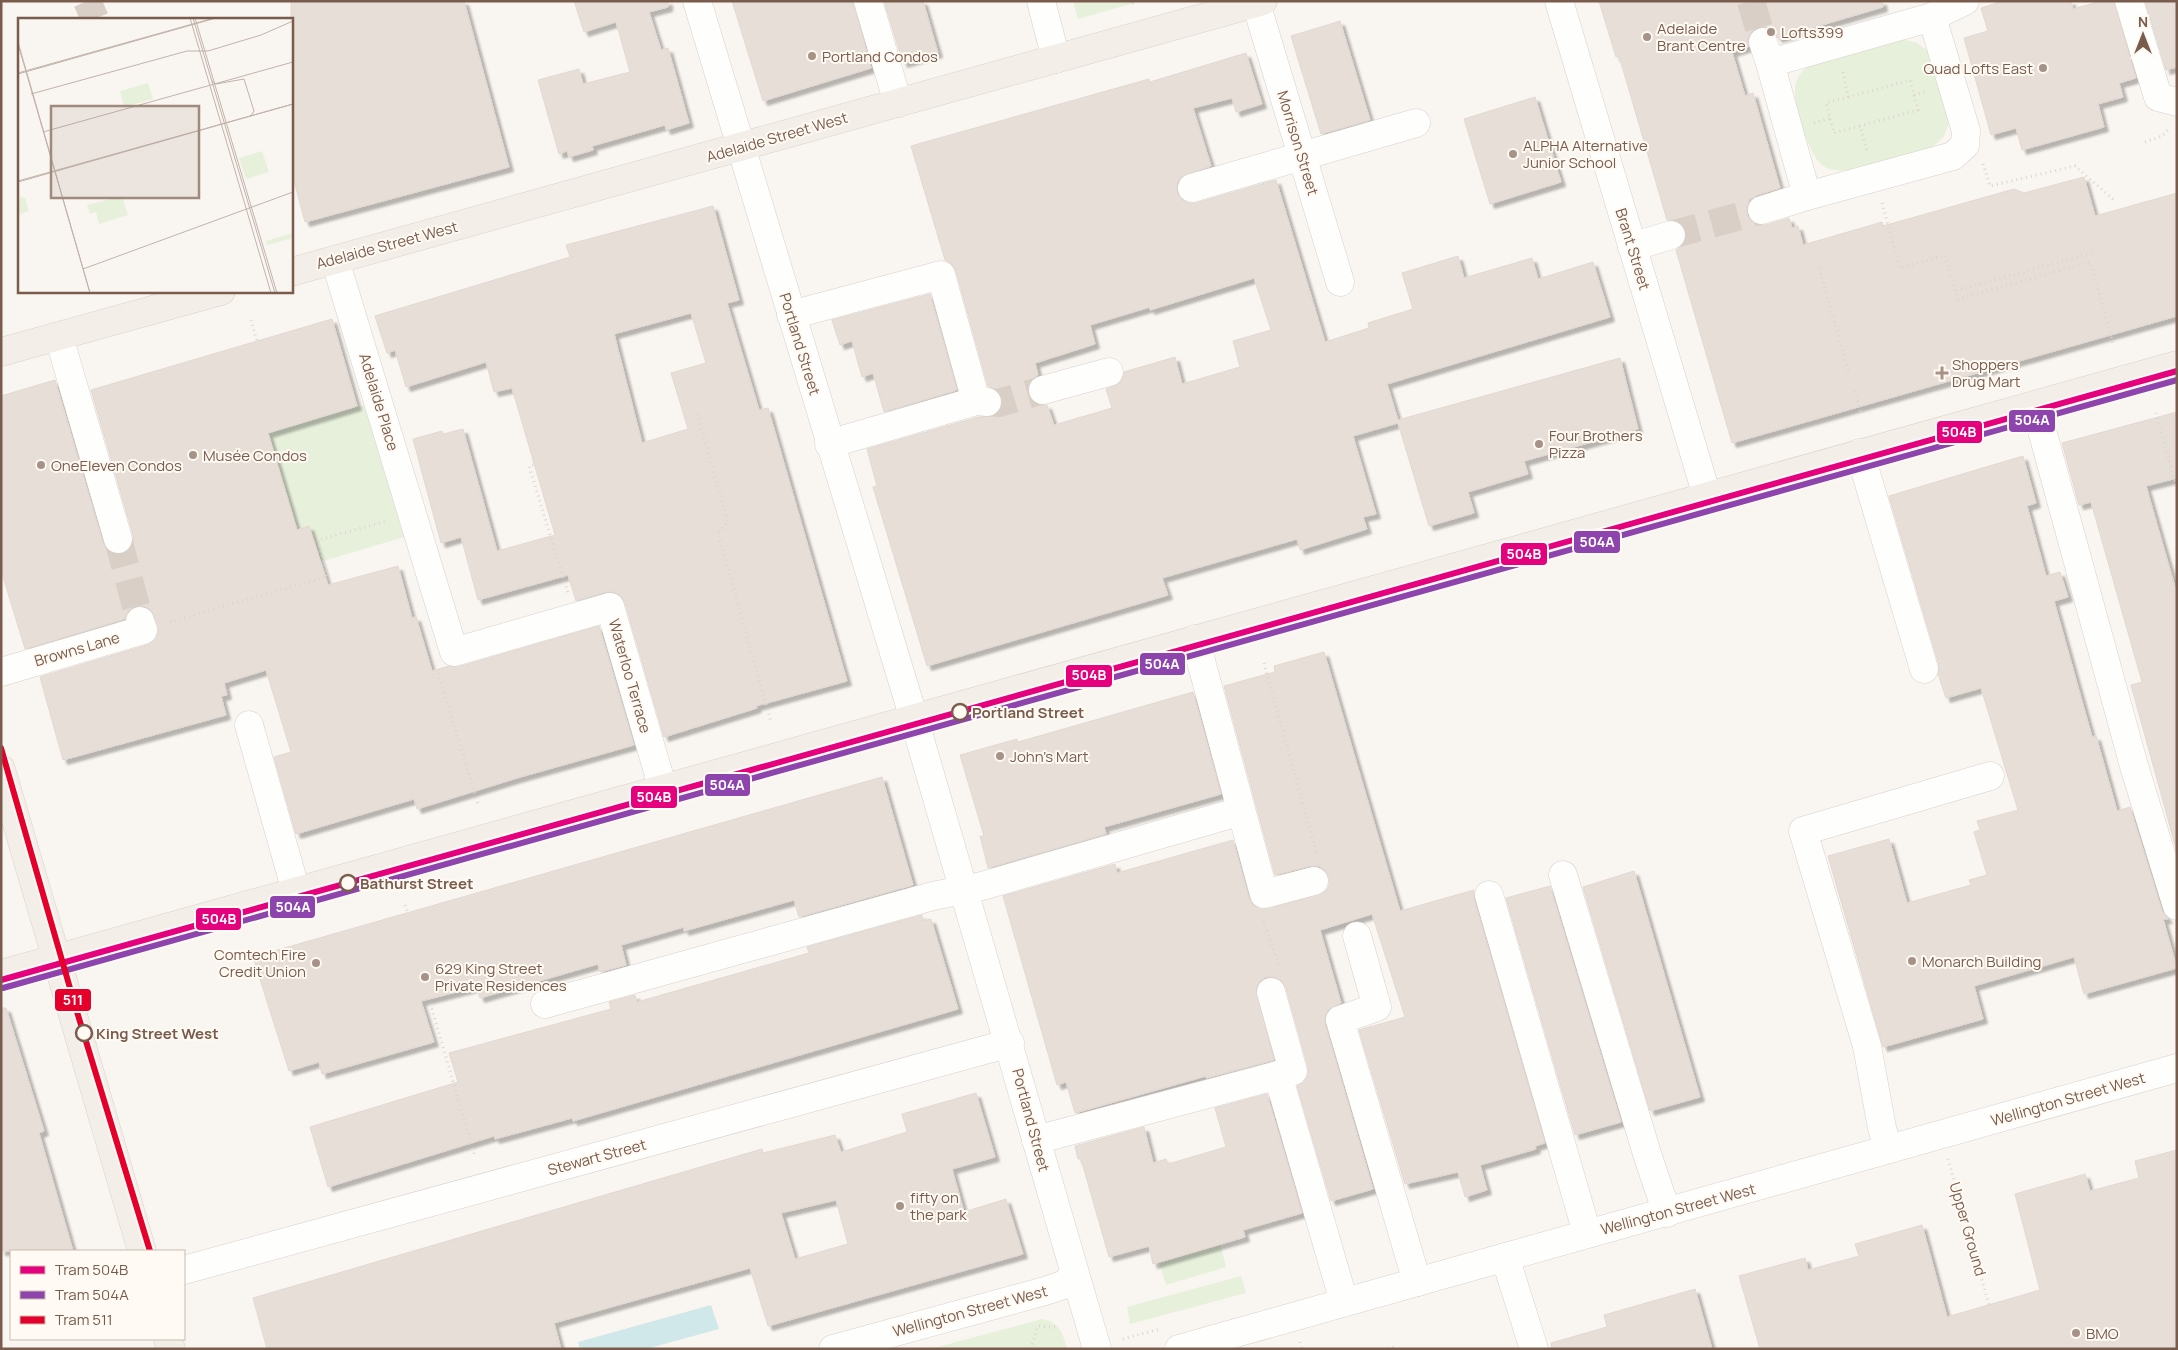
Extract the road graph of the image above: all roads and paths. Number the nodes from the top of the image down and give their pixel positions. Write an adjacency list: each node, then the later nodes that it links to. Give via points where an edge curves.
1 (697, 1): 22 (street, Portland Street)
2 (868, 1): 14 (street)
3 (1041, 1): 9 (street)
4 (1559, 1): 30 (street, Brant Street)
5 (1965, 1): 8 (street)
6 (2129, 1): 15 (street, via 2158,97)
7 (1260, 2): 9 (main road, Adelaide Street West); 23 (street, Morrison Street)
8 (1932, 16): 21 (street, via 1966,131); 26 (street, via 1767,53)
9 (1056, 59): 14 (main road, Adelaide Street West)
10 (1851, 70): 13 (path, via 1842,72)
11 (1925, 92): 12 (path)
12 (1914, 95): 13 (path, via 1910,80); 19 (path, via 1918,110)
13 (1848, 97): 16 (path, via 1826,103)
14 (898, 103): 22 (main road, Adelaide Street West)
15 (2174, 114): 20 (path, via 2162,136)
16 (1830, 118): 17 (path); 19 (path, via 1834,133)
17 (1818, 122)
18 (1416, 124): 23 (street)
19 (1860, 126): 24 (path)
20 (2144, 142)
21 (1966, 145): 24 (street, via 1953,156); 27 (path, via 1982,162 1990,186 2075,166)
22 (741, 147): 31 (main road, Adelaide Street West); 39 (street, Portland Street)
23 (1302, 158): 25 (street); 35 (street, Morrison Street)
24 (1875, 178): 26 (street); 36 (path, via 1900,268 1945,255)
25 (1192, 188)
26 (1808, 196): 28 (street)
27 (2115, 201)
28 (1762, 210)
29 (1671, 235): 30 (street)
30 (1632, 247): 58 (street, Brant Street)
31 (335, 260): 34 (main road, Adelaide Street West); 64 (street, Adelaide Place)
32 (2090, 262): 36 (path, via 1958,299); 36 (path, via 2094,252); 43 (path)
33 (1818, 268): 47 (path)
34 (292, 272)
35 (1340, 282)
36 (1956, 291)
37 (214, 292): 38 (main road)
38 (177, 297): 41 (main road)
39 (791, 316): 54 (street, Portland Street); 54 (street, via 941,275 982,401)
40 (251, 320): 42 (path)
41 (60, 336): 44 (main road); 60 (street)
42 (257, 340)
43 (2113, 343)
44 (1, 352)
45 (2177, 365): 50 (main road)
46 (1109, 372): 48 (street)
47 (1849, 373)
48 (1043, 390)
49 (1855, 391): 53 (path)
50 (2035, 405): 55 (main road); 82 (street, via 2138,779)
51 (2156, 413): 57 (path)
52 (698, 414): 69 (path, via 728,522 718,534)
53 (1861, 414)
54 (829, 444): 68 (street, Portland Street)
55 (1860, 453): 58 (main road); 66 (street)
56 (533, 464): 61 (path, via 529,466)
57 (2177, 489)
58 (1707, 496): 63 (main road)
59 (390, 520): 62 (path, via 318,540 328,576)
60 (118, 539)
61 (575, 617): 64 (street, Waterloo Terrace); 73 (street, Waterloo Terrace, via 613,601)
62 (141, 625): 67 (street, Browns Lane)
63 (1196, 639): 68 (main road); 76 (street, via 1264,894)
64 (454, 652): 74 (path, via 433,657)
65 (1264, 663): 76 (path)
66 (1924, 669)
67 (1, 672)
68 (914, 719): 73 (main road); 78 (street, Portland Street)
69 (771, 722)
70 (249, 725): 79 (street)
71 (1, 769): 86 (main road)
72 (1990, 776): 95 (street, via 1803,831 1867,1046)
73 (663, 789): 79 (main road)
74 (478, 804)
75 (1230, 814): 78 (street)
76 (1316, 868)
77 (1563, 875): 98 (street)
78 (963, 890): 90 (street); 91 (street, Portland Street)
79 (296, 891): 86 (main road)
80 (1489, 895): 99 (street)
81 (405, 904): 83 (path)
82 (2177, 906)
83 (408, 914)
84 (1261, 916): 88 (path, via 1284,988)
85 (1357, 936): 104 (street, via 1378,1007 1340,1020)
86 (56, 959): 87 (main road); 100 (main road)
87 (1, 974)
88 (1272, 994): 93 (street, via 1293,1071)
89 (429, 999): 97 (path)
90 (545, 1004)
91 (1010, 1043): 94 (street, Portland Street); 102 (street, Stewart Street)
92 (2177, 1068): 95 (street, Wellington Street West)
93 (1278, 1075): 94 (street); 105 (street)
94 (1036, 1140): 103 (street, Portland Street)
95 (1888, 1149): 98 (street, Wellington Street West)
96 (1947, 1154): 106 (path, Upper Ground)
97 (476, 1157)
98 (1667, 1213): 99 (street, Wellington Street West)
99 (1588, 1233): 101 (street, Wellington Street West)
100 (142, 1250)
101 (1505, 1257): 104 (street, Wellington Street West); 114 (street)
102 (185, 1270)
103 (1074, 1276): 109 (street, Wellington Street West, via 1064,1285 1045,1291); 111 (street, Portland Street)
104 (1417, 1282): 105 (street, Wellington Street West)
105 (1344, 1302): 112 (street, Wellington Street West)
106 (1989, 1305)
107 (1055, 1327): 110 (path, via 1038,1326)
108 (1394, 1347): 113 (path)
109 (834, 1349)
110 (1031, 1349)
111 (1097, 1349)
112 (1179, 1349)
113 (1388, 1349)
114 (1534, 1349)

